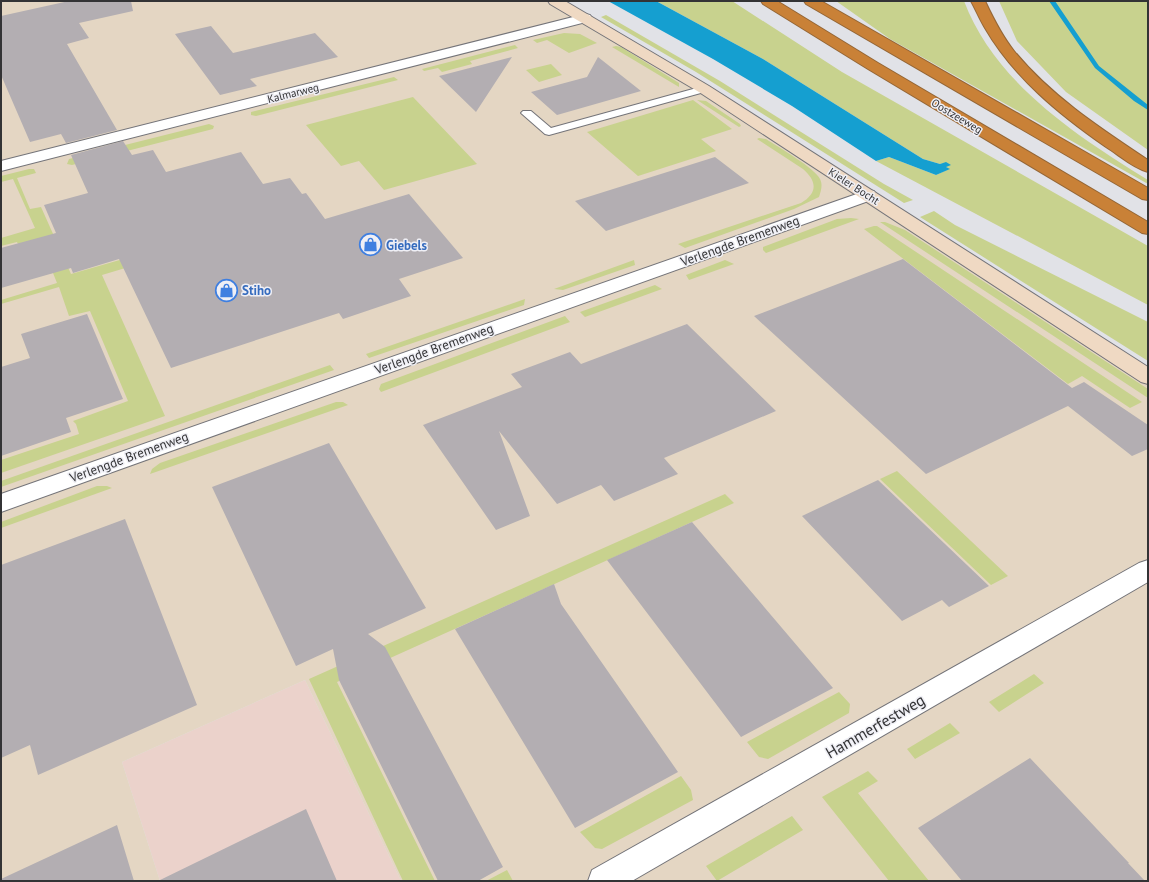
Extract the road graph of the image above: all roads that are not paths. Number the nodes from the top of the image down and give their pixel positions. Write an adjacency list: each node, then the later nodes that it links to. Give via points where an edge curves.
1 (555, 1): 5 (street, Kieler Bocht)
2 (768, 1): 12 (highway, Oostzeeweg)
3 (811, 1): 11 (highway, Oostzeeweg)
4 (978, 1): 9 (highway, via 997,39 1046,94 1085,125)
5 (585, 18): 6 (street, Kieler Bocht); 8 (street, Kalmarweg)
6 (704, 89): 7 (lane, via 549,132); 10 (street, Kieler Bocht)
7 (526, 113)
8 (1, 166)
9 (1148, 167)
10 (868, 195): 13 (street, Kieler Bocht); 14 (street, Verlengde Bremenweg)
11 (1148, 195)
12 (1148, 229)
13 (1148, 377)
14 (1, 503)
15 (1148, 570): 16 (street, Hammerfestweg)
16 (603, 881)

